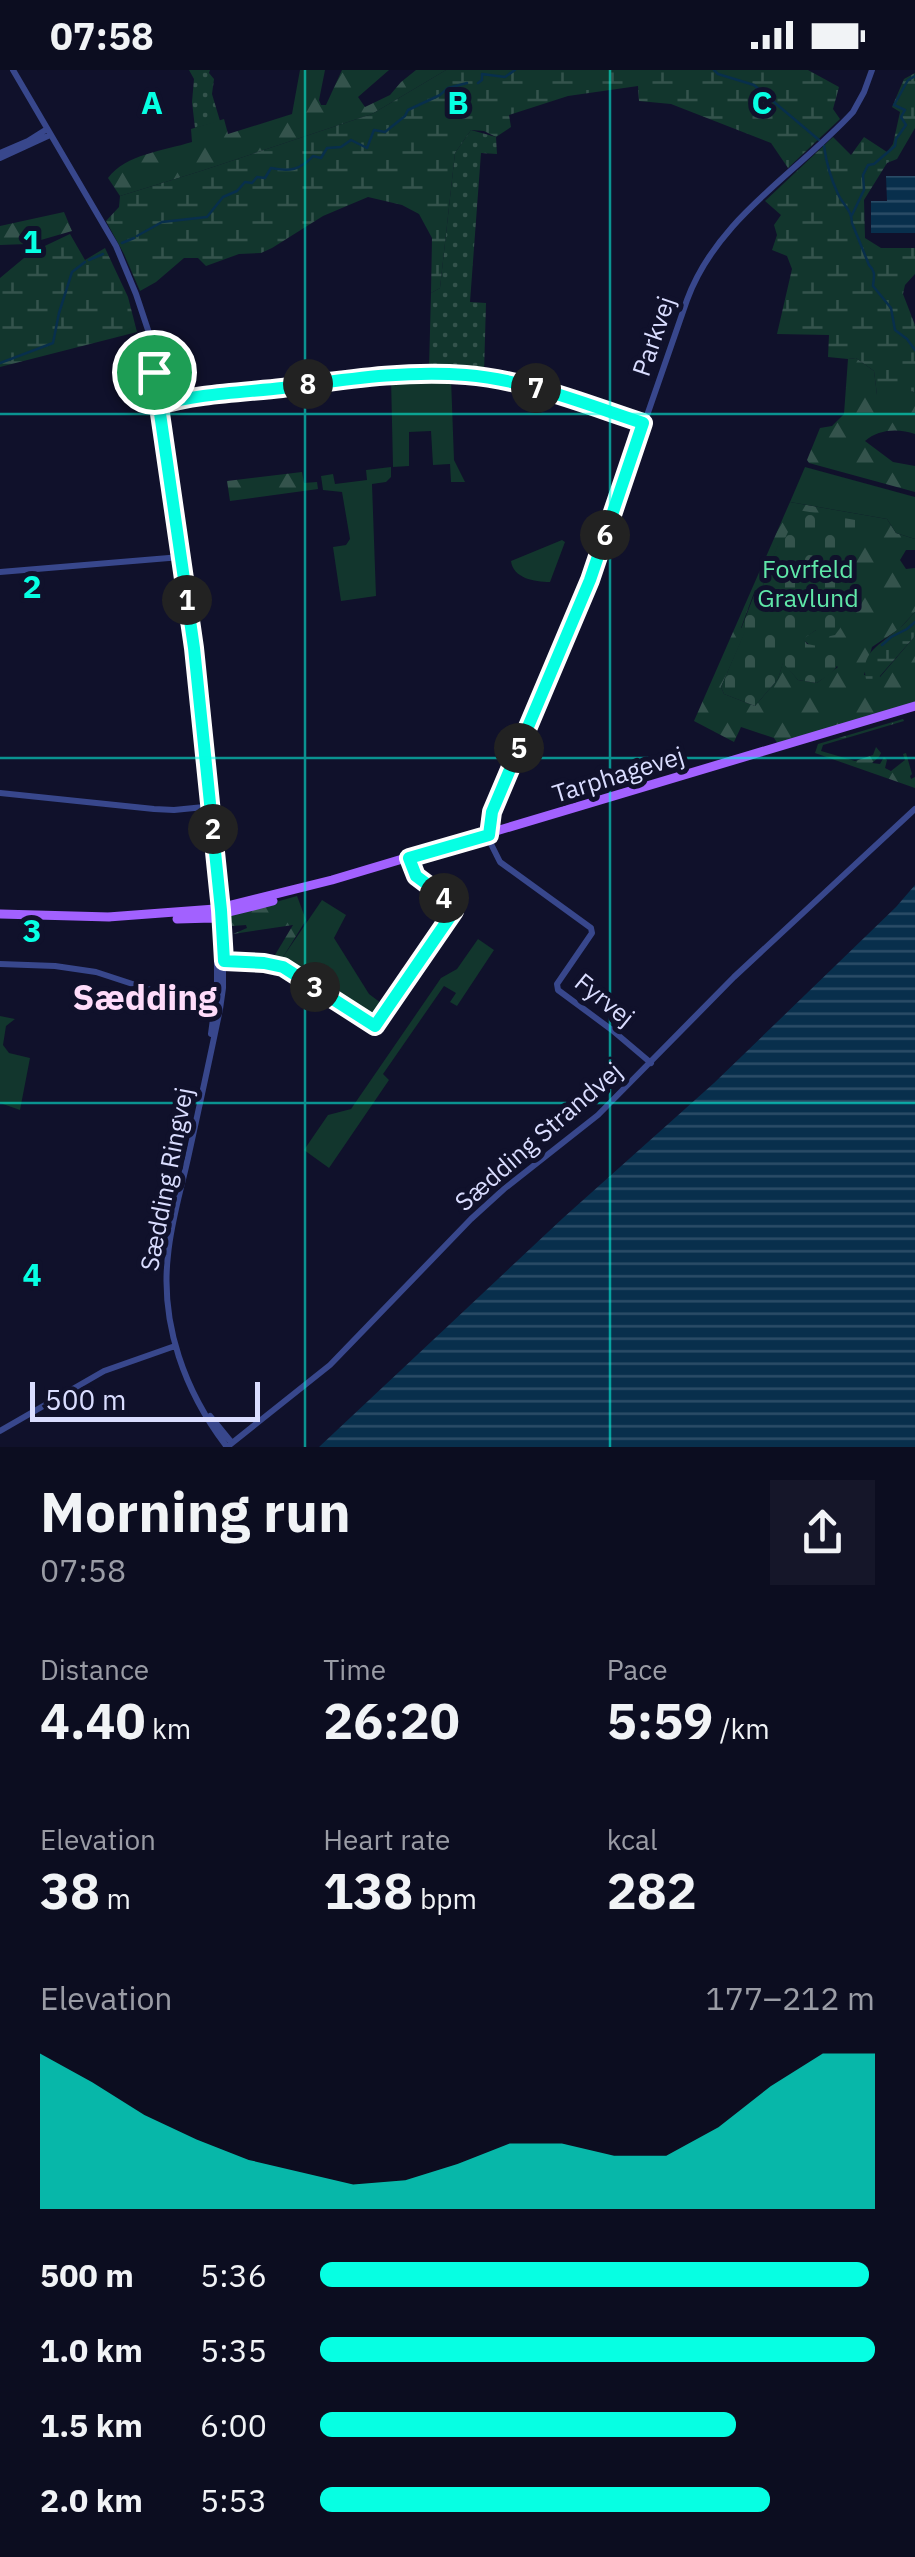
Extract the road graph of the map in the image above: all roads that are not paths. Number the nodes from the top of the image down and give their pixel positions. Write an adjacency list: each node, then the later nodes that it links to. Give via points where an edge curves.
1 (12, 70): 3 (street, Sædding Ringvej)
2 (872, 70): 8 (street, Parkvej, via 853,112 732,225 704,261)
3 (48, 132): 4 (street); 5 (street, Sædding Ringvej, via 116,246)
4 (0, 156)
5 (143, 311): 6 (street, Sædding Ringvej); 7 (street, Sædding Ringvej)
6 (154, 372): 7 (street); 9 (street, Sædding Ringvej)
7 (164, 403): 8 (street, via 375,376 453,374 526,385); 9 (street, Sædding Ringvej)
8 (643, 423): 17 (street, Parkvej, via 590,580 492,812)
9 (167, 453): 10 (street, Sædding Ringvej)
10 (181, 558): 11 (street); 13 (street, Sædding Ringvej)
11 (0, 572)
12 (915, 706): 17 (main road, Tarphagevej)
13 (202, 737): 15 (street, Sædding Ringvej); 20 (street, Sædding Ringvej)
14 (0, 793): 15 (street, via 154,809)
15 (204, 806): 20 (street, Sædding Ringvej)
16 (915, 809): 27 (street, Sædding Strandvej)
17 (489, 835): 18 (main road, Tarphagevej); 27 (street, Fyrvej, via 500,862 592,928 558,990)
18 (409, 858): 19 (main road, Tarphagevej); 24 (street, via 420,881 455,909 377,1024 283,967)
19 (332, 880): 20 (main road, Tarphagevej); 20 (main road, Tarphagevej)
20 (219, 912): 22 (main road, Tarphagevej); 22 (main road, Tarphagevej, via 213,918); 23 (main road); 24 (street, Sædding Ringvej)
21 (0, 914): 22 (main road, Tarphagevej)
22 (108, 917)
23 (223, 938): 24 (street, Sædding Ringvej)
24 (221, 963): 26 (street, Sædding Ringvej)
25 (0, 964): 26 (street, via 96,972)
26 (217, 1010): 28 (street, Sædding Ringvej, via 168,1255 166,1298)
27 (651, 1063): 30 (street, Sædding Strandvej, via 470,1220 330,1364)
28 (175, 1346): 29 (street, via 104,1370); 30 (street, Sædding Ringvej, via 210,1424)
29 (0, 1431)
30 (229, 1446)

